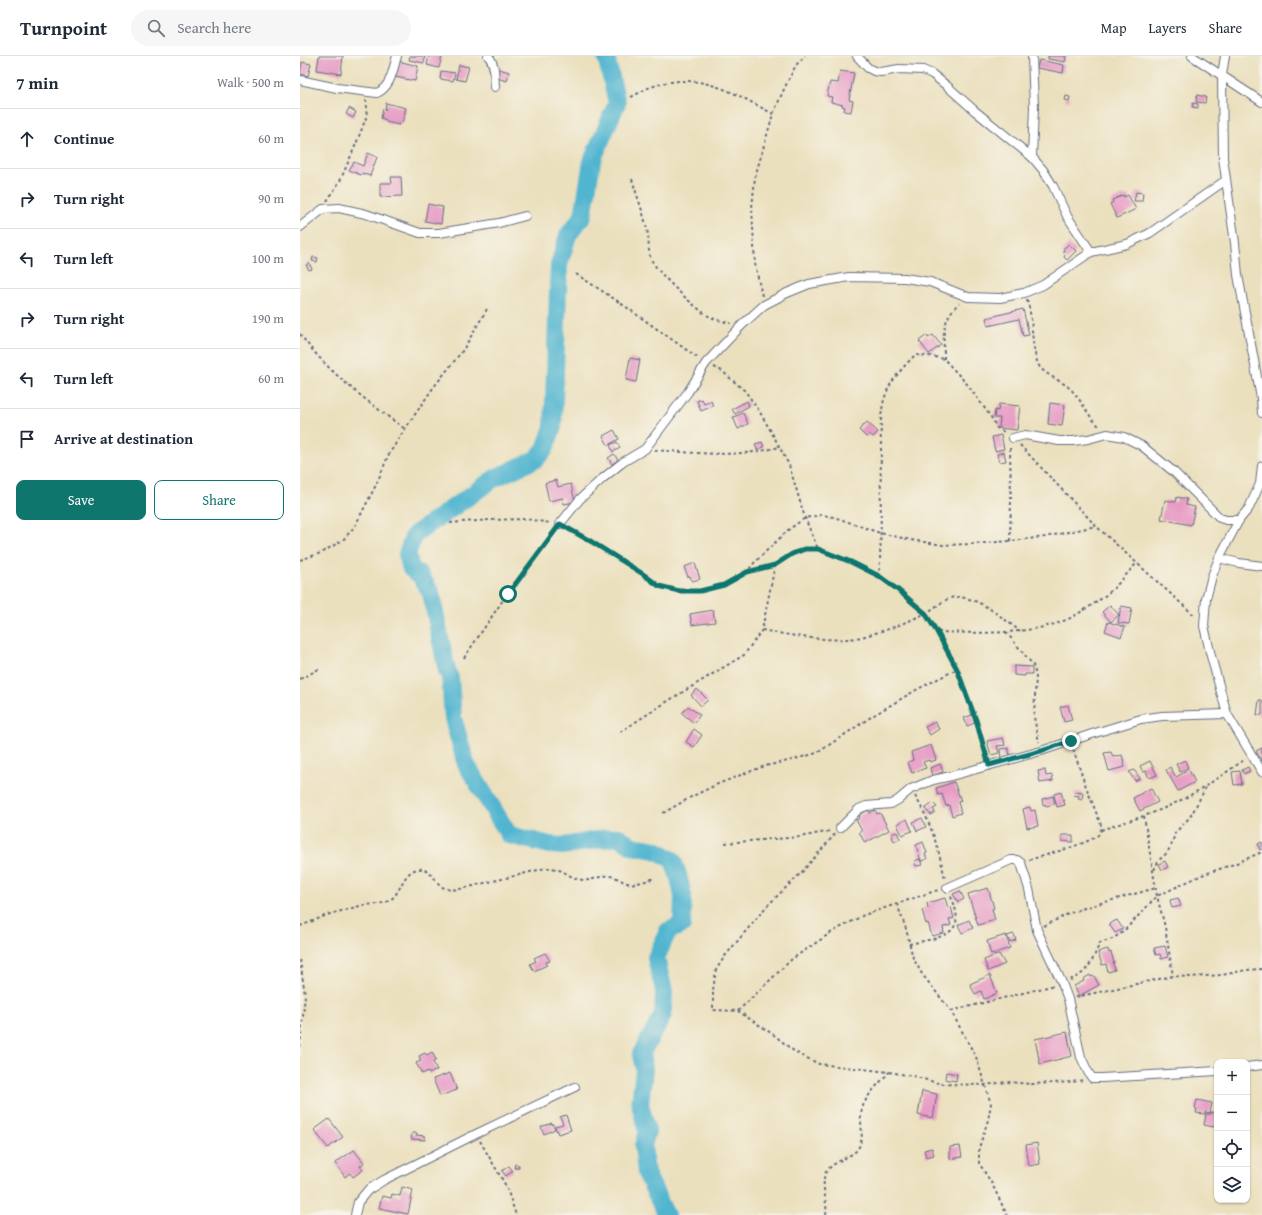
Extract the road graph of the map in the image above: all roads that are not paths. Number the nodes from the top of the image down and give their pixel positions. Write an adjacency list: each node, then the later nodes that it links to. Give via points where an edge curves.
1 (397, 56): 8 (street, via 386,87 377,93)
2 (488, 56): 9 (street, via 494,68)
3 (856, 56): 11 (street, via 874,71 912,68 932,74)
4 (1032, 56): 11 (street)
5 (1192, 56): 7 (street)
6 (1225, 56): 7 (street)
7 (1222, 75): 10 (street); 12 (street)
8 (300, 80)
9 (495, 87)
10 (1262, 102)
11 (1032, 157): 15 (street, via 1053,186 1067,216)
12 (1226, 180): 15 (street, via 1150,233 1127,244); 16 (street, via 1238,276)
13 (525, 216): 14 (street, via 439,233 420,233 366,214 339,208 323,210)
14 (300, 226)
15 (1091, 252): 20 (street, via 1043,285 1024,293 1000,298 968,297 930,282 905,278 849,277 809,284 787,293 764,306 742,325 706,363 688,392 645,449 602,479)
16 (1262, 414)
17 (1013, 438): 19 (street, via 1025,435 1073,441 1107,434 1124,437 1142,446 1174,472 1220,518)
18 (1262, 466): 19 (street, via 1260,484 1249,508)
19 (1239, 520): 21 (street)
20 (560, 524)
21 (1219, 558): 22 (street); 23 (street, via 1206,599 1204,626)
22 (1262, 566)
23 (1227, 714): 24 (street); 25 (street, via 1141,719 1041,751 933,780 911,790 891,804 859,809)
24 (1262, 772)
25 (840, 828)
26 (947, 888): 29 (street, via 1011,860 1018,860 1021,863 1037,930 1068,999 1082,1057 1092,1078)
27 (1262, 1065): 28 (street)
28 (1250, 1067)
29 (1214, 1071)
30 (575, 1087): 31 (street, via 384,1180 368,1190 358,1202)
31 (355, 1215)

